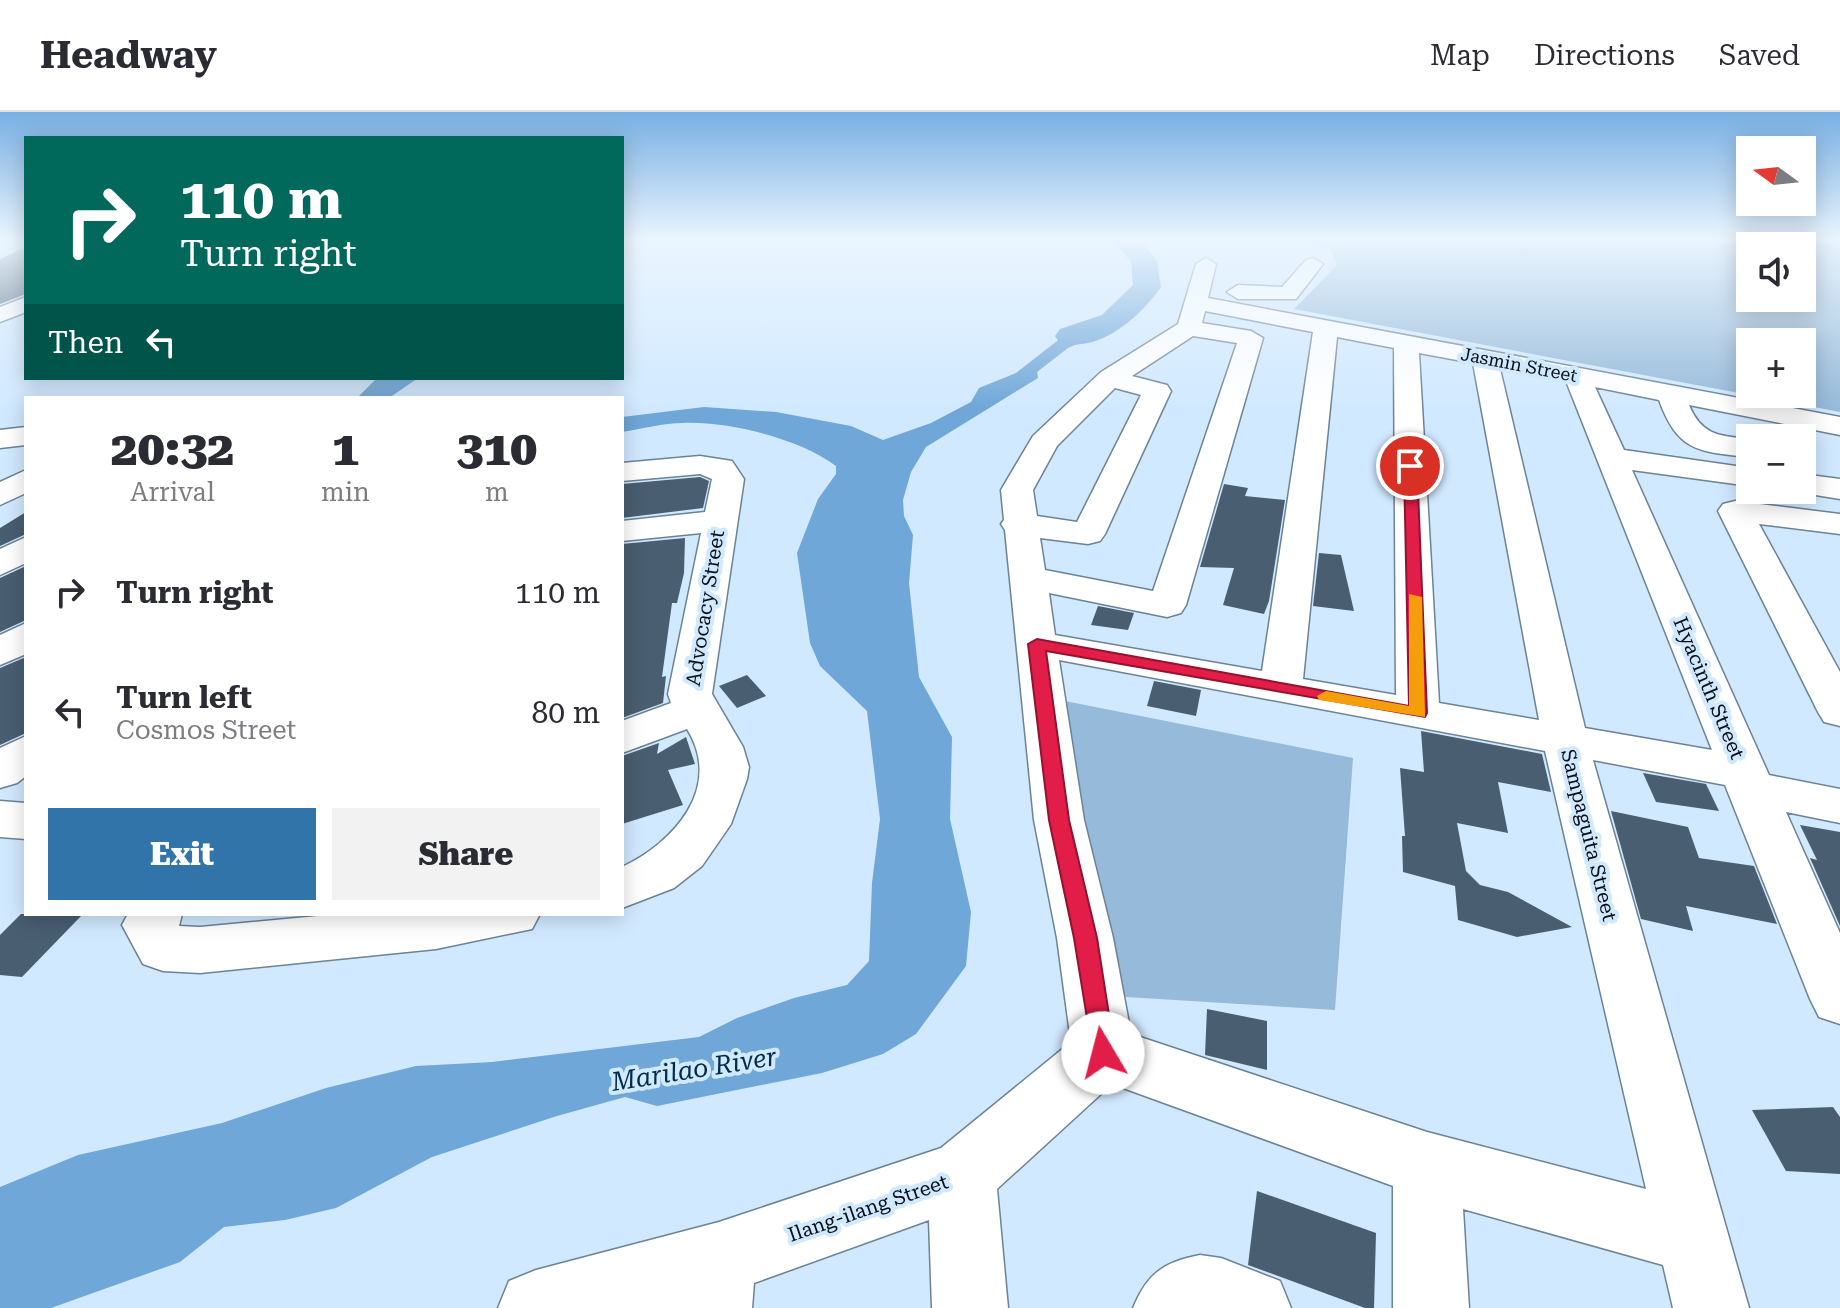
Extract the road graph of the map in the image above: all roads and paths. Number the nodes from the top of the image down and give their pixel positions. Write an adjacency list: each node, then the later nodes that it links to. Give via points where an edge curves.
1 (1198, 297): 4 (street)
2 (1266, 297): 4 (street)
3 (24, 305): 5 (street)
4 (1196, 306): 6 (street, Jasmin Street); 10 (street); 29 (street, via 1251,338 1167,605)
5 (0, 315)
6 (1326, 326): 7 (street, Jasmin Street); 35 (street)
7 (1406, 343): 8 (street, Jasmin Street); 38 (street)
8 (1485, 359): 9 (street, Jasmin Street); 40 (street, Sampaguita Street)
9 (1577, 376): 11 (street, Jasmin Street); 16 (street, Hyacinth Street)
10 (1110, 378): 24 (street, via 1044,442 1017,490); 24 (street, via 1157,391 1088,534)
11 (1671, 394): 12 (street, Jasmin Street); 15 (street, via 1685,431 1700,441)
12 (1840, 426)
13 (24, 436): 14 (street)
14 (0, 439)
15 (1736, 446)
16 (1612, 458): 18 (street); 43 (street, Hyacinth Street)
17 (624, 472): 23 (street, Advocacy Street, via 721,468 728,479)
18 (1736, 475)
19 (24, 481): 22 (street)
20 (1816, 486): 21 (street)
21 (1840, 489)
22 (0, 495)
23 (719, 521): 26 (street); 36 (street, Advocacy Street, via 690,694)
24 (1018, 524): 29 (street)
25 (1840, 524): 37 (street, via 1735,511)
26 (624, 531)
27 (24, 549): 28 (street)
28 (0, 564)
29 (1029, 578): 33 (street)
30 (0, 621): 31 (street)
31 (24, 623)
32 (24, 636): 34 (street)
33 (1037, 644): 35 (street); 51 (street, via 1059,820)
34 (0, 653)
35 (1281, 688): 38 (street)
36 (694, 710): 39 (street); 47 (street, Advocacy Street, via 712,731 725,767 712,819 680,858)
37 (1840, 712)
38 (1418, 713): 40 (street)
39 (624, 737)
40 (1565, 740): 43 (street); 54 (street, Sampaguita Street)
41 (24, 753): 42 (street)
42 (0, 772)
43 (1748, 780): 44 (street); 50 (street, Hyacinth Street)
44 (1840, 806)
45 (0, 819): 46 (street)
46 (24, 821)
47 (624, 887)
48 (154, 916): 49 (street, via 150,925 163,948 200,950)
49 (501, 916)
50 (1840, 999)
51 (1103, 1053): 52 (street); 53 (street, Ilang-ilang Street)
52 (1427, 1165): 54 (street); 60 (street)
53 (962, 1175): 55 (street, Ilang-ilang Street); 57 (street)
54 (1690, 1237): 61 (street, Sampaguita Street)
55 (716, 1284): 56 (street, Ilang-ilang Street)
56 (536, 1308)
57 (970, 1308)
58 (1171, 1308): 59 (street, via 1181,1296 1209,1290)
59 (1253, 1308)
60 (1431, 1308)
61 (1711, 1308)

